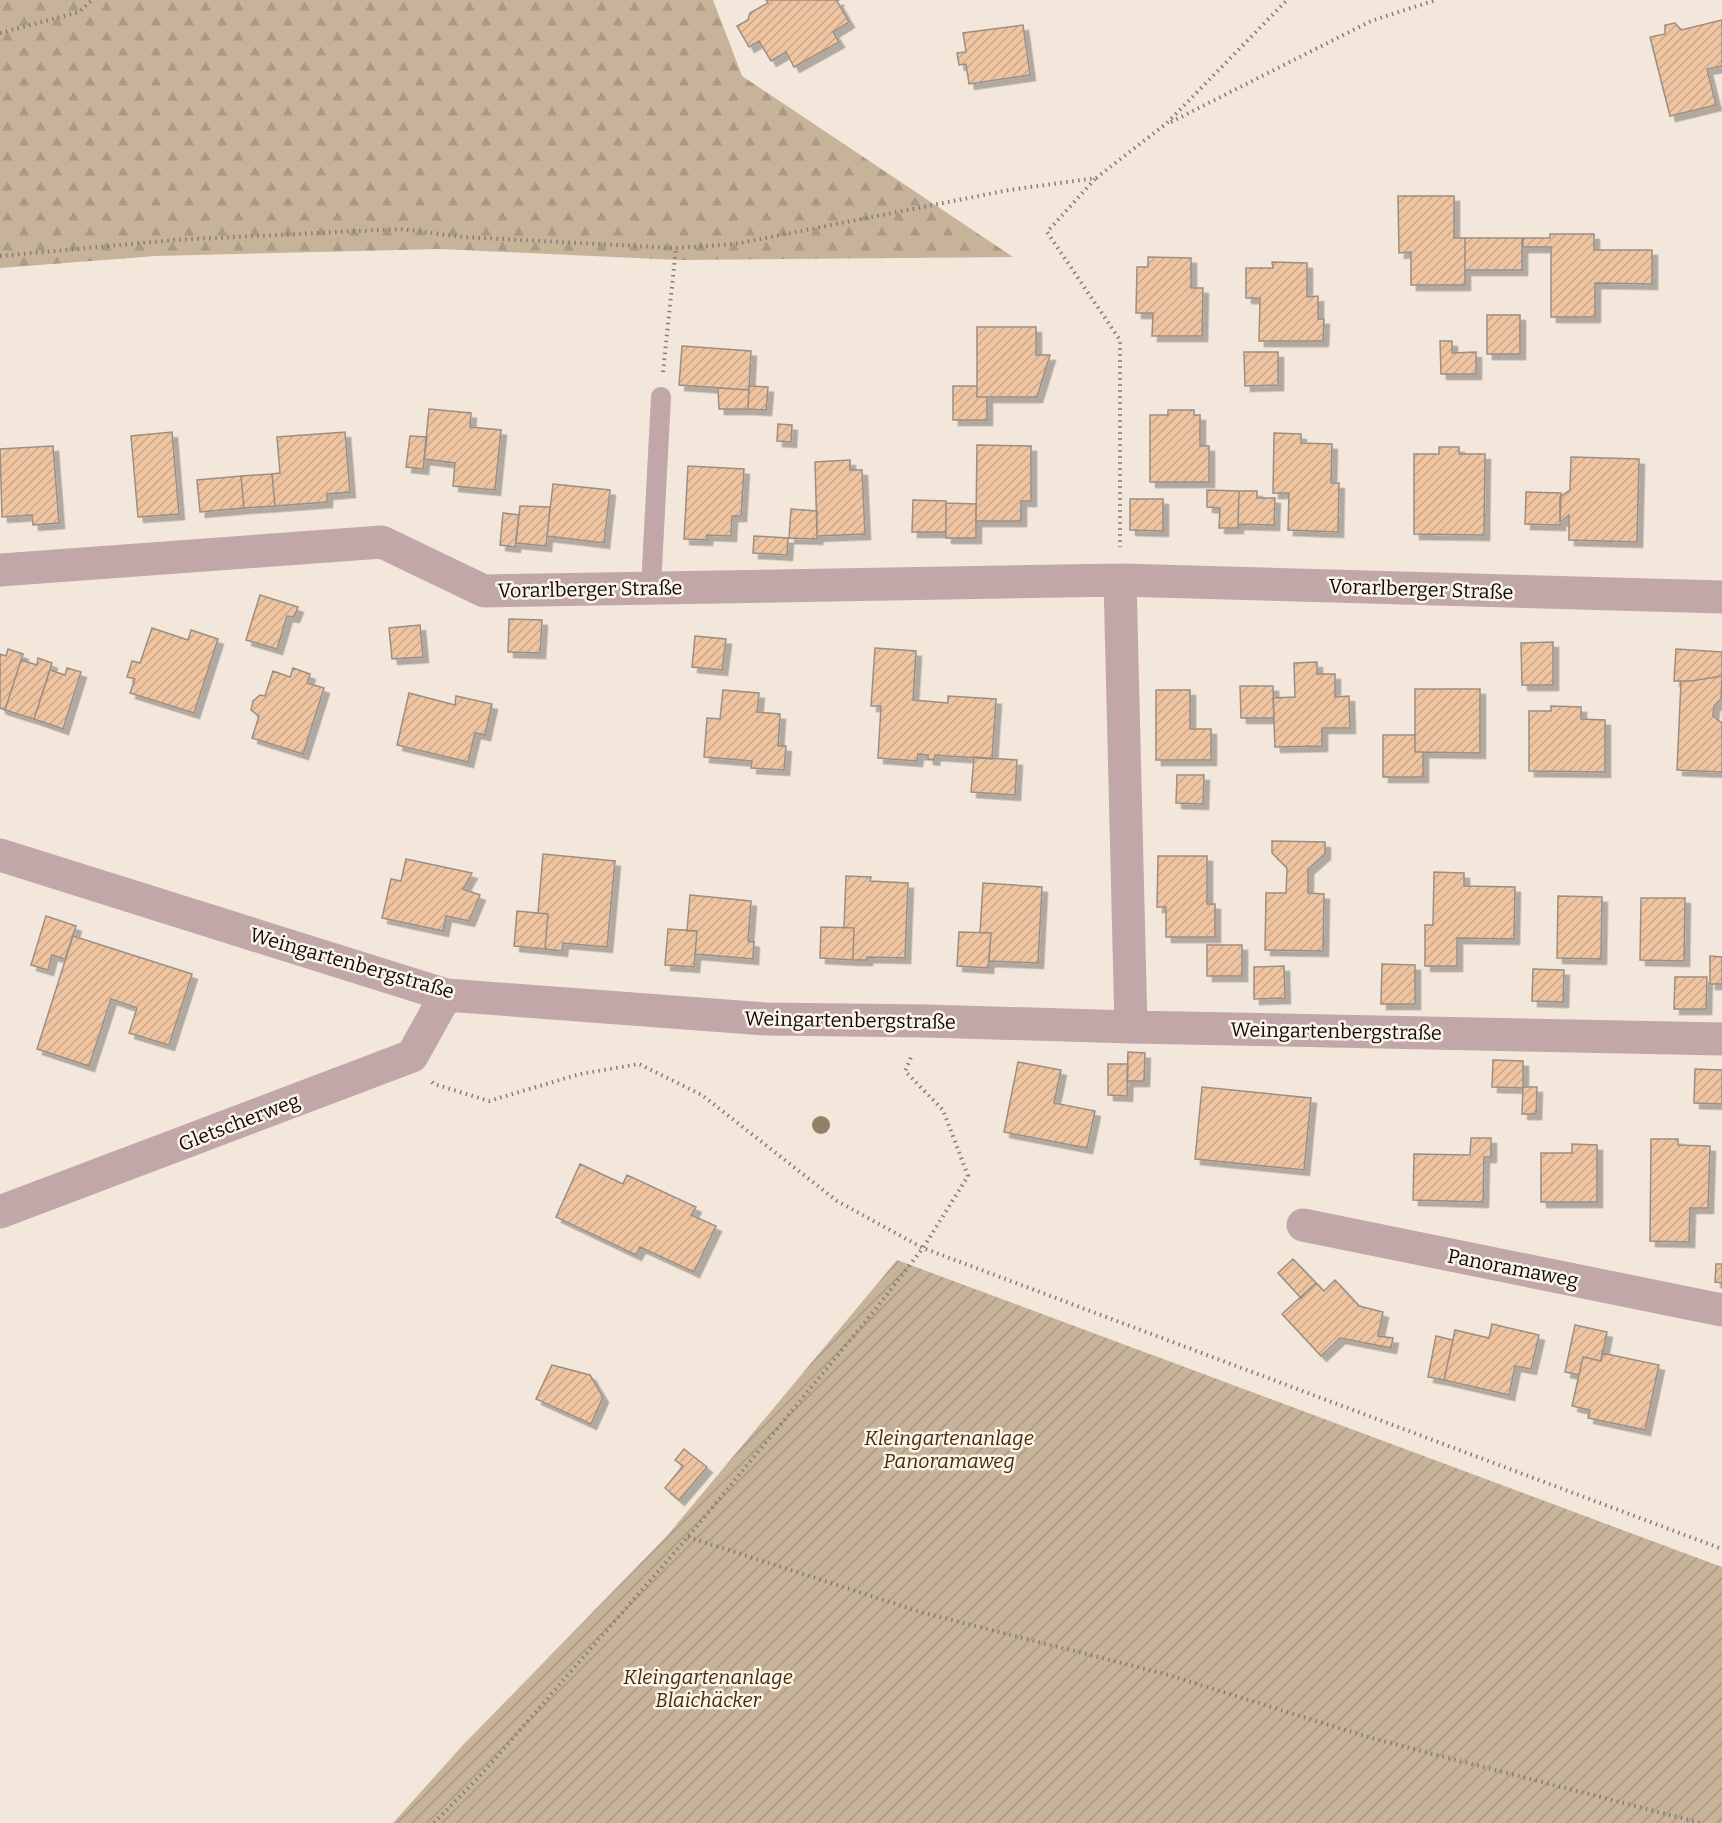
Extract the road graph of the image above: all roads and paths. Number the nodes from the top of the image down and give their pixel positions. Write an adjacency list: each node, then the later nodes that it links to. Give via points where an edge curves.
1 (92, 0): 4 (path, via 79,12)
2 (1287, 0): 5 (path)
3 (1436, 0): 5 (path, via 1371,21)
4 (0, 33)
5 (1167, 123): 6 (path)
6 (1095, 178): 7 (path, via 1009,190 735,244); 11 (path, via 1047,232 1120,340)
7 (676, 248): 8 (path, via 463,237 400,229 174,240); 9 (path)
8 (0, 256)
9 (661, 397): 12 (lane)
10 (0, 570): 12 (street, Vorarlberger Straße, via 382,542 484,591)
11 (1120, 579): 12 (street, Vorarlberger Straße); 13 (street, Vorarlberger Straße); 17 (street)
12 (651, 587)
13 (1722, 597)
14 (0, 855): 15 (street, Weingartenbergstraße)
15 (446, 995): 16 (street, Weingartenbergstraße, via 766,1019); 19 (street)
16 (927, 1021): 17 (street, Weingartenbergstraße); 22 (path, via 905,1071 943,1110 968,1176)
17 (1131, 1027): 18 (street, Weingartenbergstraße)
18 (1722, 1039)
19 (412, 1056): 20 (street, Gletscherweg); 22 (path, via 434,1084 489,1101 580,1074 639,1064 702,1095 837,1201)
20 (0, 1212)
21 (1303, 1226): 23 (street, Panoramaweg)
22 (922, 1248): 24 (path); 25 (path)
23 (1722, 1310)
24 (688, 1537): 26 (path, via 479,1778); 27 (path, via 924,1613 1165,1674 1371,1738)
25 (1722, 1549)
26 (434, 1823)
27 (1701, 1823)

